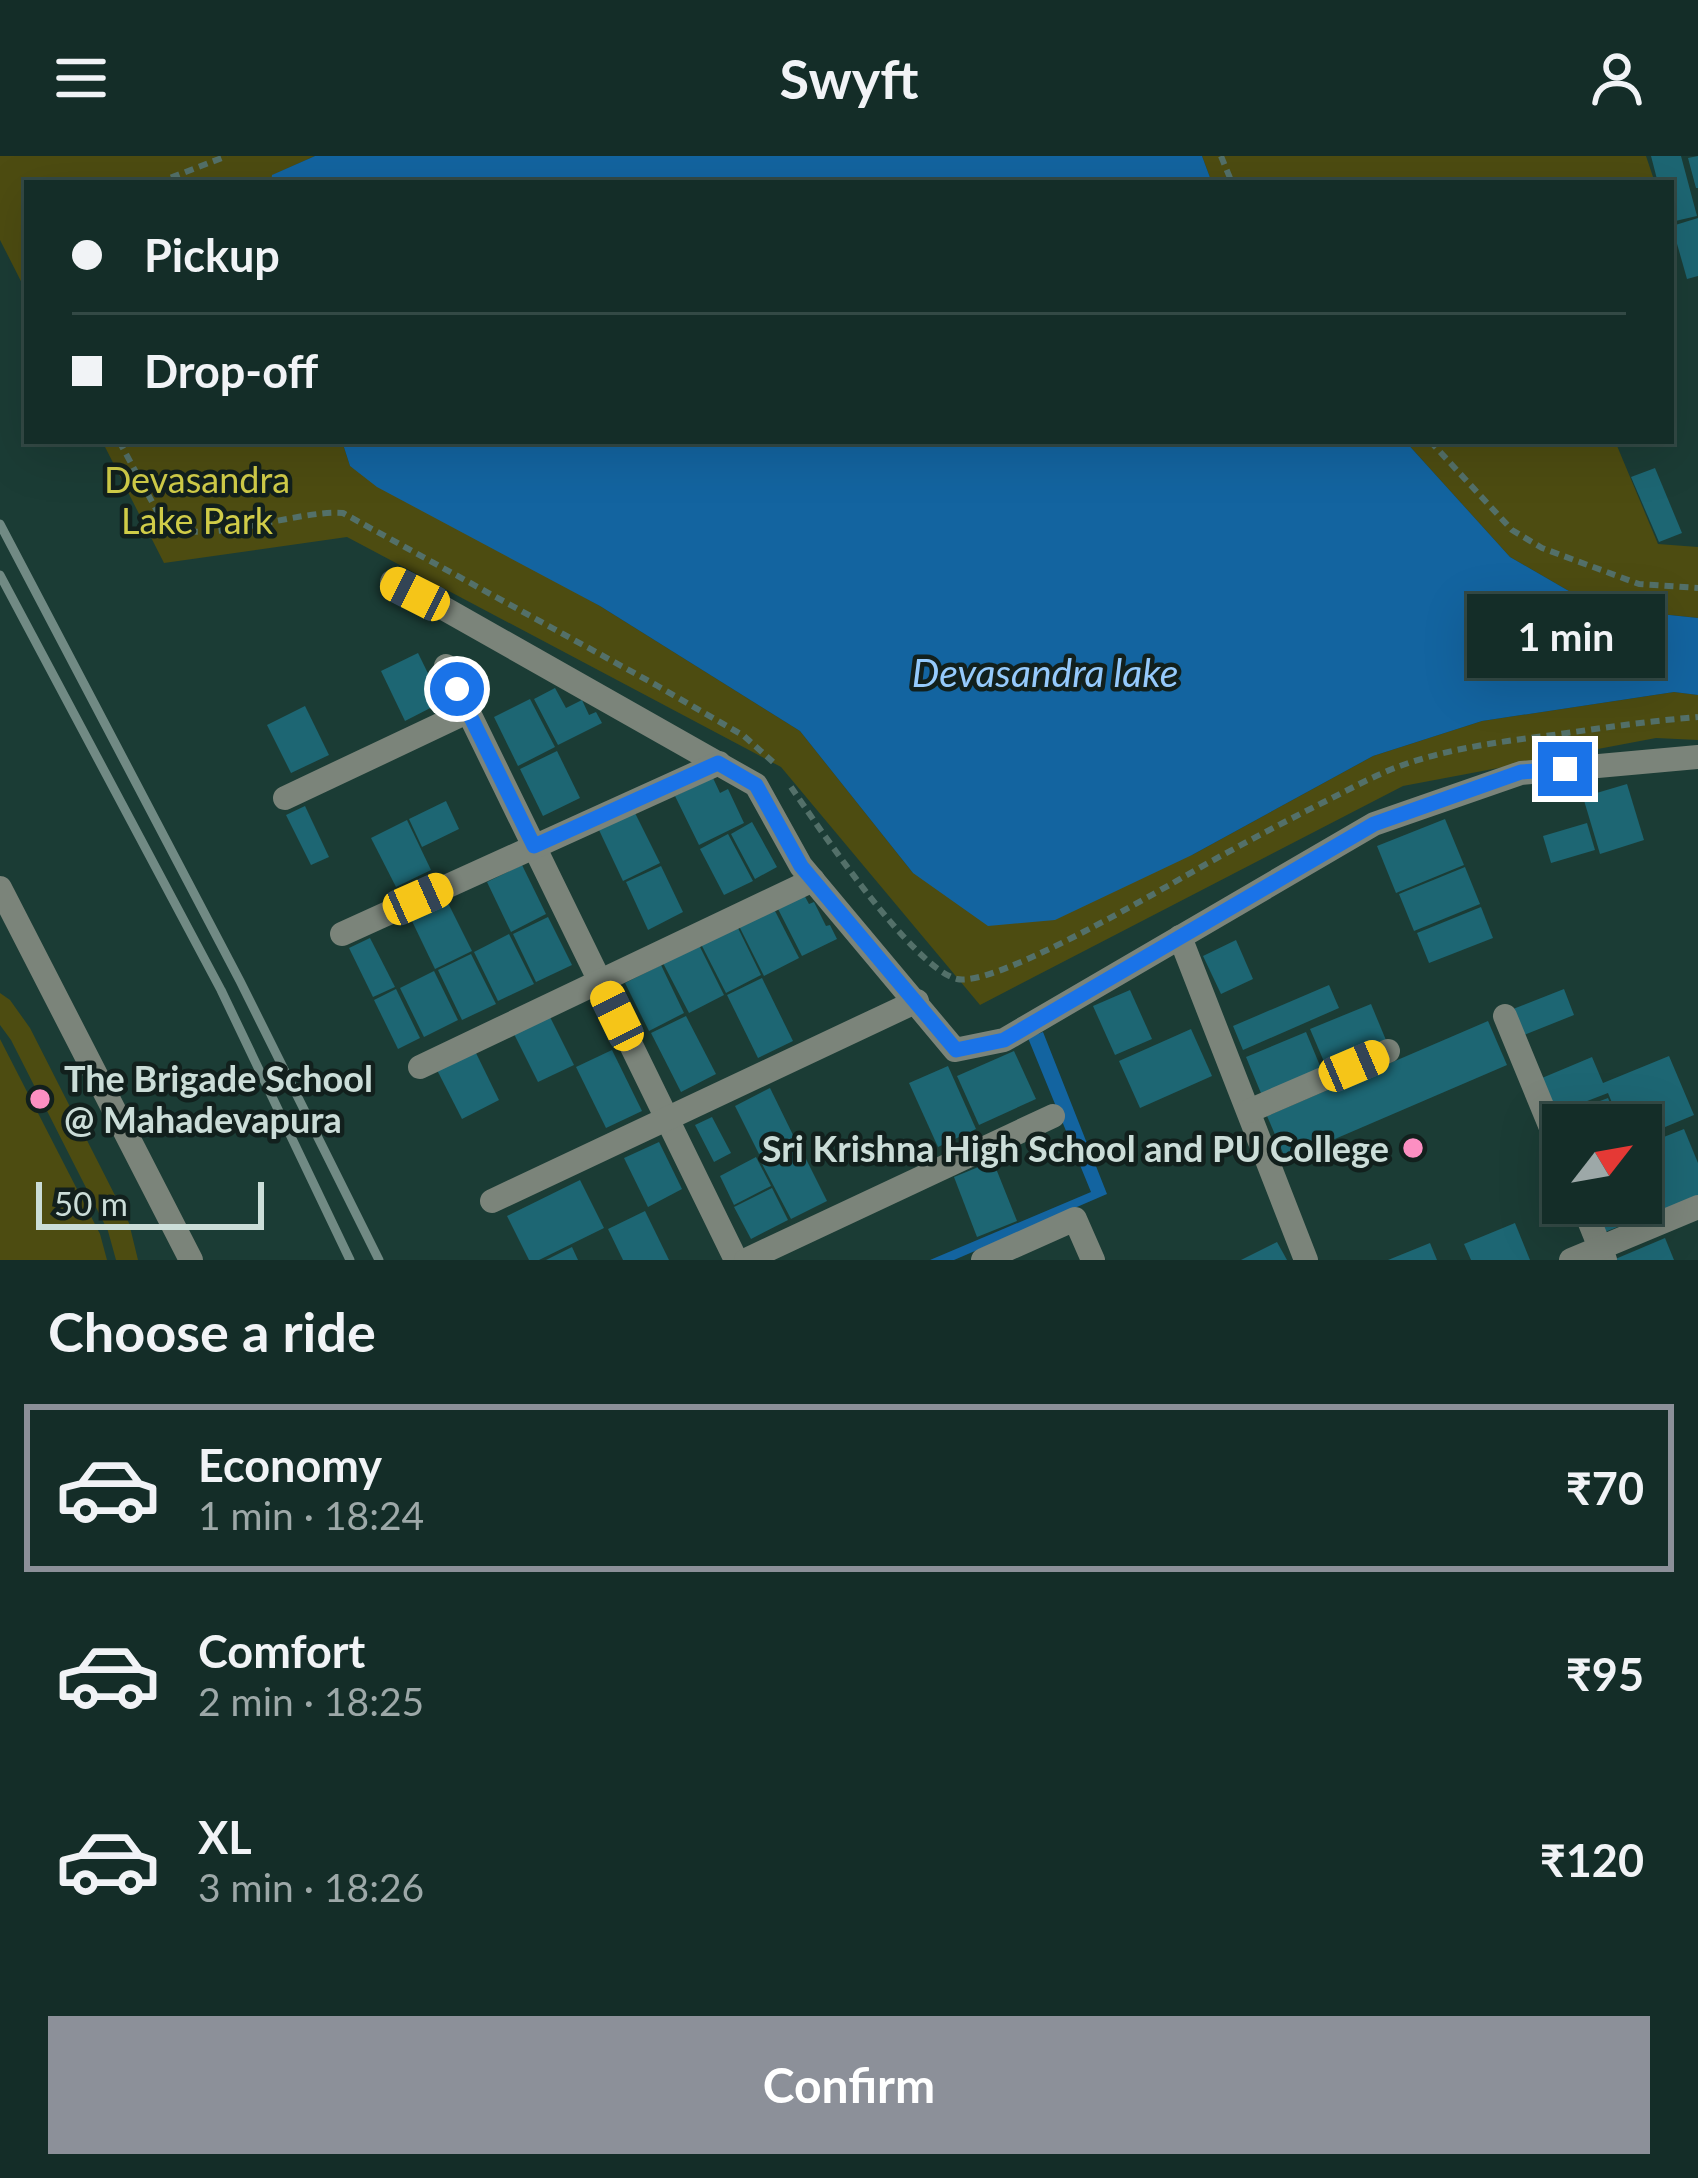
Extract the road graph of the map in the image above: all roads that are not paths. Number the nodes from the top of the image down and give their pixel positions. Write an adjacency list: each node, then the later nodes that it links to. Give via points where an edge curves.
1 (392, 582): 5 (street)
2 (446, 666): 3 (street)
3 (467, 712): 6 (street); 7 (street)
4 (1698, 757): 11 (street, via 1521,772 1374,824)
5 (718, 763): 7 (street); 8 (street, via 756,785)
6 (285, 798)
7 (534, 846): 10 (street); 12 (street)
8 (813, 880): 12 (street); 13 (street)
9 (0, 888): 25 (street)
10 (342, 934)
11 (1180, 937): 13 (street, via 1004,1040 956,1050); 18 (street)
12 (600, 982): 16 (street); 20 (street)
13 (917, 1001): 20 (street)
14 (1505, 1016): 17 (street)
15 (1388, 1051): 18 (street)
16 (420, 1067)
17 (1542, 1106)
18 (1249, 1111): 30 (street)
19 (1054, 1116): 27 (street)
20 (667, 1118): 21 (street); 26 (street)
21 (492, 1201)
22 (1698, 1207): 24 (street)
23 (1591, 1224): 24 (street)
24 (1603, 1254): 31 (street)
25 (190, 1260)
26 (736, 1260)
27 (746, 1260)
28 (983, 1260): 29 (street, via 1075,1220)
29 (1094, 1260)
30 (1306, 1260)
31 (1571, 1260)

